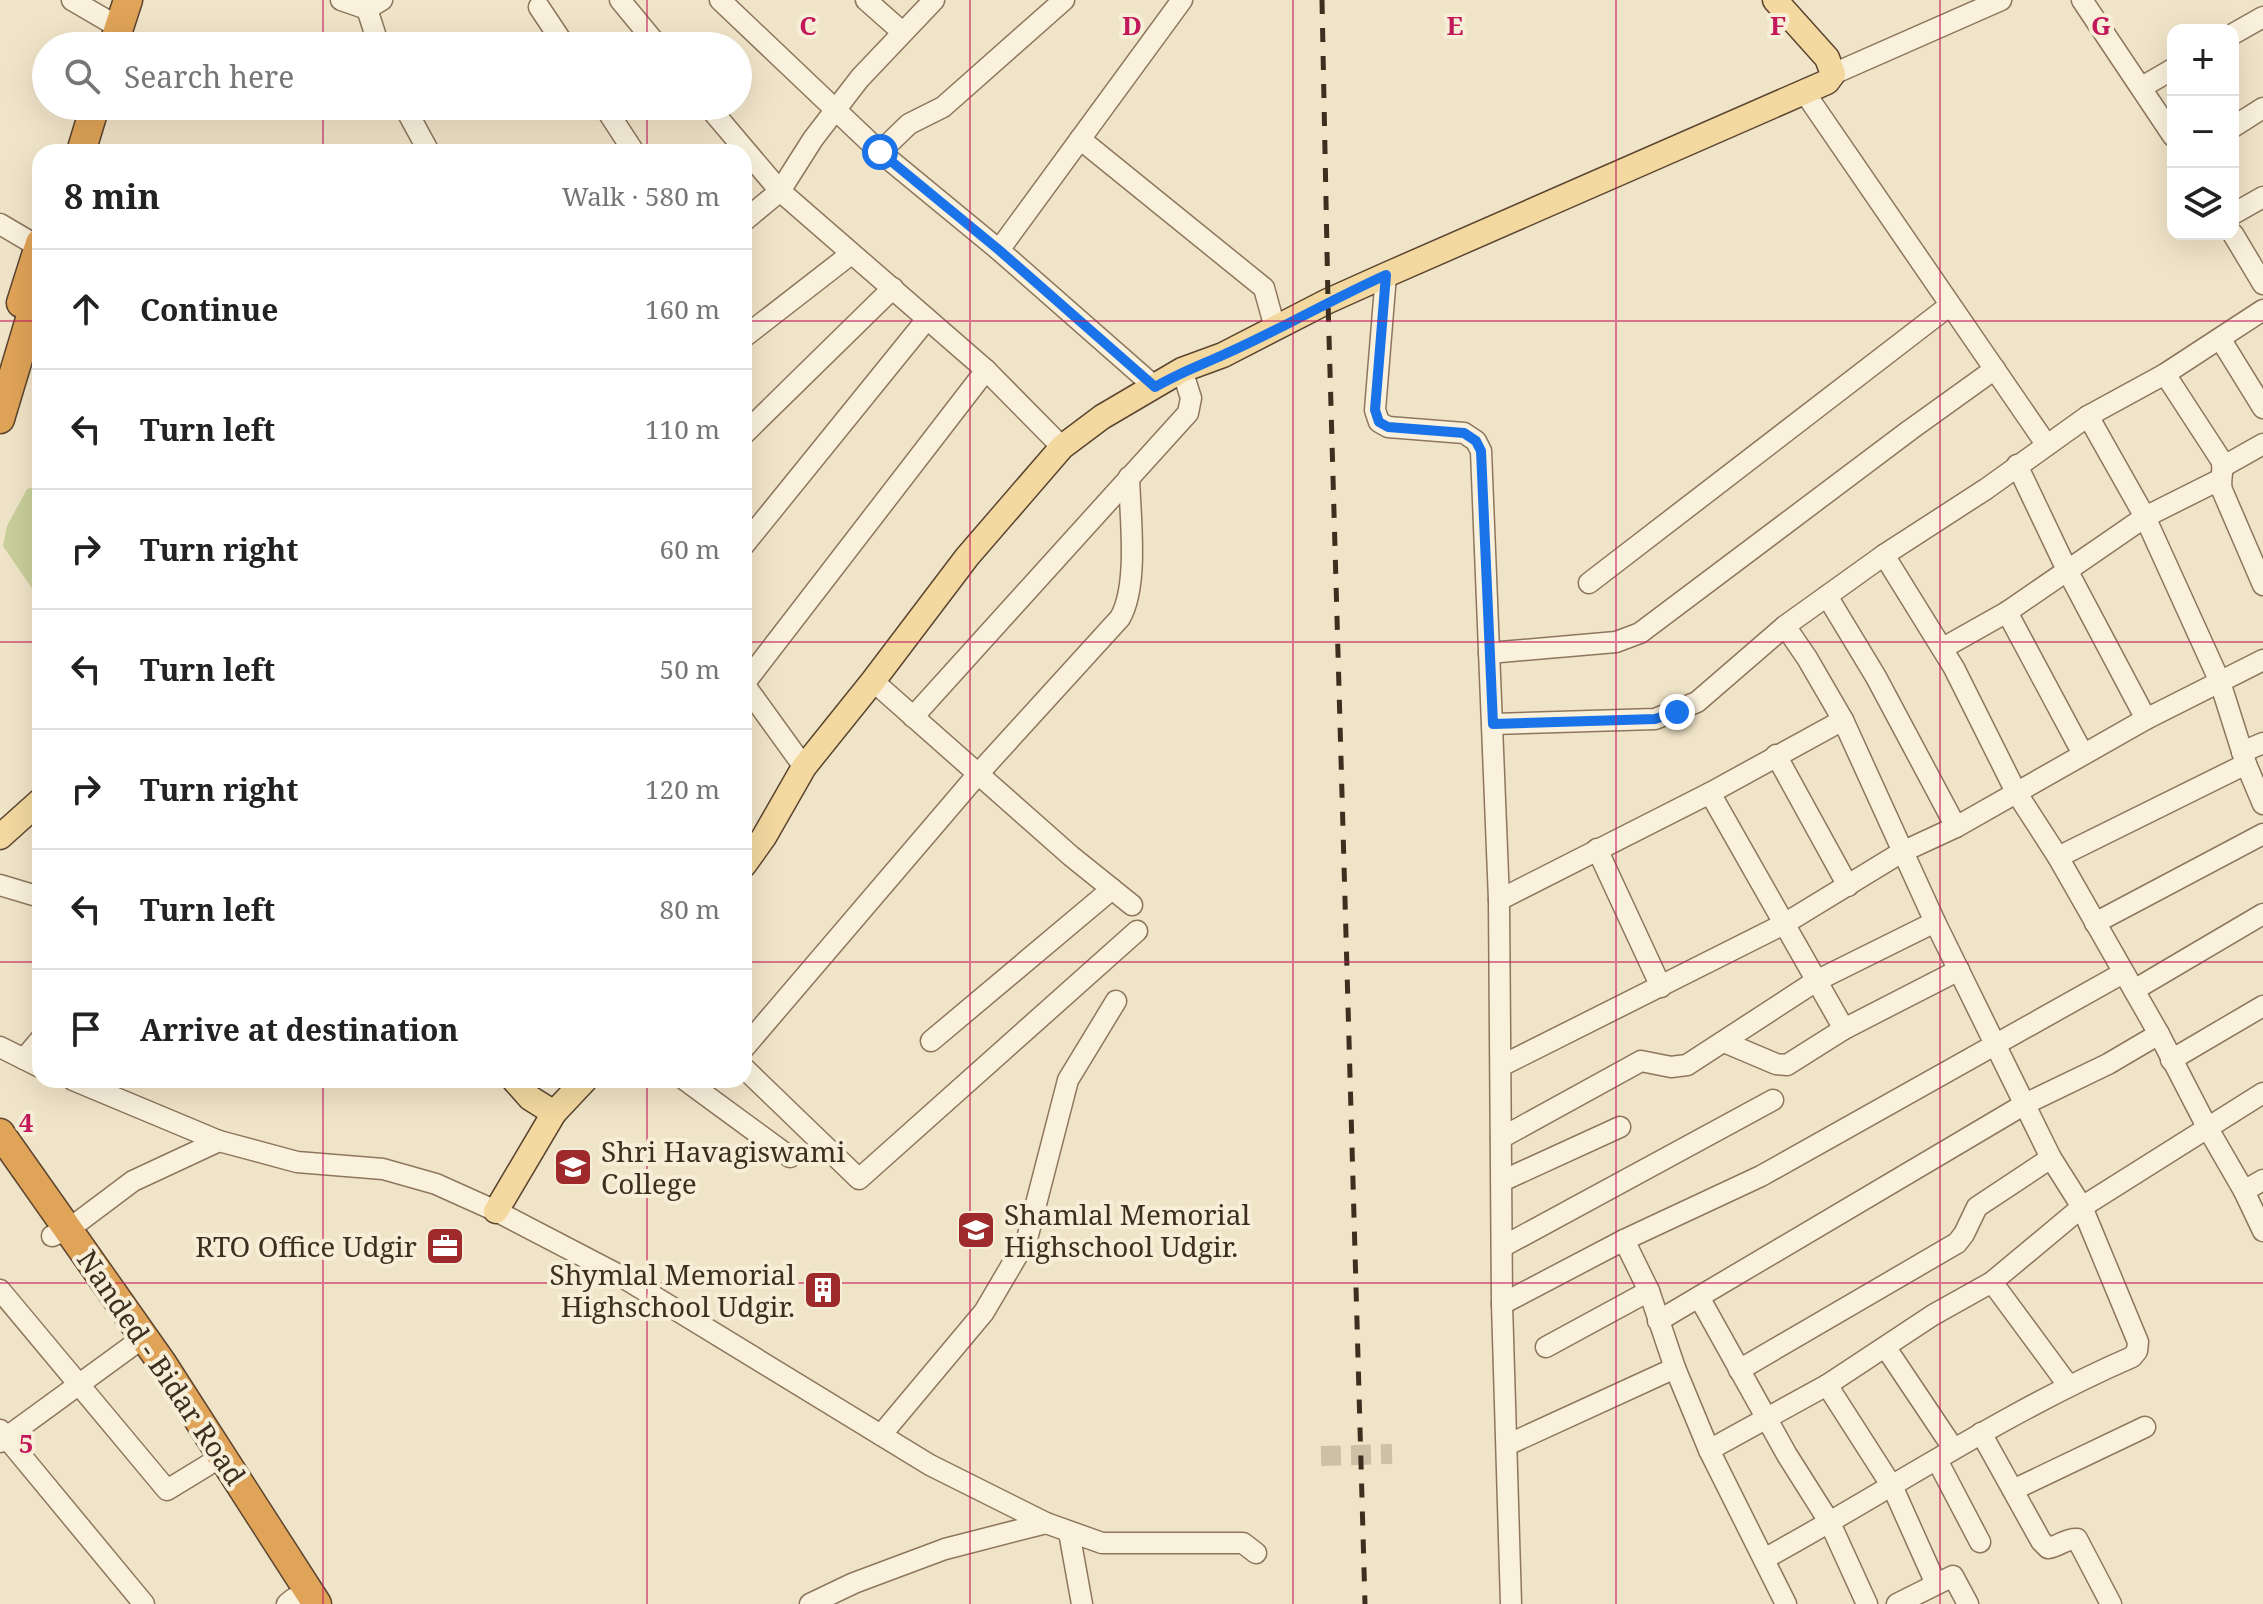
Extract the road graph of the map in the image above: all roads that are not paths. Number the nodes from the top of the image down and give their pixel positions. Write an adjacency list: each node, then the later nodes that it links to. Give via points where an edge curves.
1 (72, 0): 16 (street)
2 (128, 0): 16 (highway)
3 (341, 0): 13 (street)
4 (620, 0): 21 (street)
5 (720, 0): 27 (street)
6 (866, 0): 17 (street)
7 (934, 0): 17 (street)
8 (1064, 0): 41 (street, via 943,107 909,124)
9 (1182, 0): 35 (street)
10 (1775, 0): 23 (main road, via 1827,58)
11 (2082, 0): 24 (street)
12 (1996, 1): 23 (street)
13 (374, 5): 19 (street)
14 (539, 7): 20 (street)
15 (2263, 17): 18 (street)
16 (109, 28)
17 (901, 31): 27 (street)
18 (2239, 31)
19 (377, 32)
20 (556, 32)
21 (646, 32)
22 (2167, 72): 24 (street)
23 (1833, 74): 25 (main road)
24 (2142, 87): 34 (street)
25 (1805, 93): 53 (main road); 56 (street)
26 (2263, 108): 33 (street)
27 (837, 111): 41 (street); 43 (street)
28 (78, 120): 36 (highway)
29 (91, 120): 37 (highway)
30 (412, 120): 38 (street)
31 (613, 120): 39 (street)
32 (720, 120): 40 (street)
33 (2239, 123)
34 (2167, 127)
35 (1080, 139): 50 (street); 60 (street, via 1264,288)
36 (70, 144)
37 (83, 144)
38 (425, 144)
39 (629, 144)
40 (740, 144)
41 (880, 152): 50 (street)
42 (752, 158): 43 (street)
43 (780, 191): 46 (street); 51 (street)
44 (2263, 197): 45 (street)
45 (2239, 211)
46 (752, 214)
47 (0, 224): 49 (street)
48 (2237, 240): 54 (street)
49 (32, 241)
50 (999, 250): 68 (street)
51 (851, 254): 55 (street); 61 (street)
52 (32, 266): 63 (highway)
53 (1386, 275): 60 (main road); 89 (street, via 1375,410 1379,422 1388,427 1464,433 1481,451)
54 (2263, 284)
55 (893, 288): 59 (street); 72 (street)
56 (1949, 306): 64 (street); 83 (street)
57 (2263, 310): 62 (street)
58 (32, 313): 71 (highway)
59 (927, 319): 65 (street); 80 (street)
60 (1275, 328): 66 (main road)
61 (752, 331)
62 (2221, 340): 67 (street); 69 (street)
63 (0, 360)
64 (1995, 369): 73 (street); 89 (street, via 1640,633 1616,642)
65 (986, 370): 75 (street); 91 (street)
66 (1182, 370): 68 (main road); 78 (street, via 1191,398 1188,413)
67 (2165, 374): 70 (street); 77 (street)
68 (1155, 387): 75 (main road)
69 (2263, 408)
70 (2088, 416): 73 (street); 79 (street)
71 (0, 419)
72 (752, 426)
73 (2046, 444): 76 (street)
74 (2263, 444): 77 (street)
75 (1062, 447): 92 (main road, via 967,557)
76 (2017, 465): 81 (street); 82 (street)
77 (2221, 473): 79 (street); 84 (street)
78 (1129, 477): 95 (street); 104 (street, via 1127,606)
79 (2145, 517): 82 (street); 93 (street)
80 (752, 535)
81 (1884, 555): 85 (street); 88 (street)
82 (2067, 570): 86 (street); 96 (street)
83 (1589, 583)
84 (2263, 585)
85 (1827, 596): 87 (street); 109 (street)
86 (2007, 612): 88 (street); 100 (street)
87 (1785, 626): 97 (street); 98 (street, via 1697,702 1677,712 1655,719)
88 (1943, 648): 105 (street)
89 (1489, 653): 98 (street)
90 (2263, 660): 93 (street)
91 (752, 674)
92 (873, 681): 95 (street); 103 (main road)
93 (2220, 682): 96 (street); 102 (street)
94 (752, 695): 103 (street)
95 (913, 717): 104 (street)
96 (2146, 719): 100 (street)
97 (1843, 720): 101 (street); 113 (street)
98 (1493, 724): 120 (street)
99 (2263, 743): 102 (street)
100 (2083, 754): 105 (street)
101 (1776, 755): 106 (street); 117 (street)
102 (2244, 758): 107 (street); 115 (street)
103 (804, 767): 114 (main road)
104 (978, 774): 118 (street); 135 (street)
105 (2016, 792): 109 (street); 115 (street)
106 (1710, 793): 112 (street); 125 (street)
107 (2263, 804)
108 (32, 808): 111 (main road)
109 (1956, 827): 113 (street)
110 (2263, 834): 124 (street)
111 (0, 837)
112 (1597, 849): 120 (street); 130 (street)
113 (1902, 852): 117 (street); 123 (street)
114 (752, 854)
115 (2058, 857): 124 (street)
116 (0, 885): 119 (street)
117 (1848, 886): 125 (street)
118 (1112, 889): 121 (street); 136 (street)
119 (32, 895)
120 (1499, 900): 142 (street)
121 (1132, 905)
122 (2263, 914): 129 (street)
123 (1935, 922): 127 (street); 128 (street)
124 (2095, 923): 129 (street)
125 (1784, 924): 128 (street); 130 (street)
126 (1137, 931): 143 (street, via 859,1179)
127 (1959, 970): 133 (street); 138 (street)
128 (1816, 981): 133 (street); 137 (street)
129 (2128, 981): 134 (street); 138 (street)
130 (1661, 987): 142 (street)
131 (1116, 1001): 186 (street, via 1068,1080 1027,1239 984,1312)
132 (2263, 1006): 140 (street)
133 (1844, 1029): 137 (street, via 1787,1065)
134 (2159, 1034): 140 (street); 150 (street)
135 (752, 1039)
136 (931, 1041)
137 (1724, 1042): 155 (street, via 1687,1065 1641,1061)
138 (1997, 1044): 150 (street); 167 (street, via 1761,1176)
139 (0, 1047): 141 (street)
140 (2171, 1060): 153 (street)
141 (32, 1063)
142 (1501, 1066): 155 (street)
143 (752, 1076)
144 (92, 1088): 156 (street)
145 (521, 1088): 151 (main road)
146 (577, 1088): 151 (main road)
147 (696, 1088): 157 (street)
148 (2263, 1093): 153 (street)
149 (1773, 1100): 168 (street)
150 (2025, 1104): 158 (street); 172 (street)
151 (554, 1113): 164 (main road)
152 (1620, 1127): 161 (street)
153 (2207, 1127): 162 (street); 163 (street)
154 (0, 1133): 166 (highway, Nanded - Bidar Road)
155 (1501, 1138): 161 (street)
156 (219, 1141): 164 (street, via 297,1162 383,1169 436,1184); 166 (street, via 133,1181)
157 (790, 1157)
158 (2051, 1158): 163 (street); 179 (street, via 1977,1207 1957,1243)
159 (0, 1160): 166 (highway, Nanded - Bidar Road)
160 (2263, 1180): 162 (street)
161 (1502, 1181): 168 (street)
162 (2244, 1191): 165 (street)
163 (2082, 1207): 169 (street); 182 (street, via 2138,1342 2132,1357)
164 (496, 1211): 186 (street, via 619,1275)
165 (2263, 1231)
166 (60, 1232): 175 (highway, Nanded - Bidar Road)
167 (1624, 1240): 171 (street); 173 (street)
168 (1502, 1247): 173 (street)
169 (1992, 1282): 177 (street); 182 (street)
170 (0, 1290): 180 (street)
171 (1649, 1291): 174 (street); 176 (street)
172 (1699, 1297): 174 (street); 179 (street)
173 (1502, 1304): 188 (street)
174 (1658, 1321): 178 (street)
175 (137, 1342): 180 (street); 191 (highway, Nanded - Bidar Road); 201 (highway, Nanded - Bidar Road)
176 (1546, 1347)
177 (1886, 1348): 181 (street); 190 (street)
178 (1675, 1368): 188 (street); 189 (street)
179 (1739, 1370): 183 (street)
180 (80, 1385): 187 (street); 191 (street, via 167,1490)
181 (1827, 1385): 183 (street); 192 (street)
182 (2068, 1385): 185 (street)
183 (1766, 1420): 189 (street); 195 (street)
184 (2145, 1427): 193 (street)
185 (1981, 1433): 190 (street); 193 (street)
186 (881, 1435): 194 (street)
187 (2, 1436): 203 (street)
188 (1507, 1445): 205 (street)
189 (1709, 1450): 199 (street)
190 (1945, 1454): 192 (street); 197 (street)
191 (208, 1465): 201 (highway, Nanded - Bidar Road)
192 (1893, 1488): 195 (street); 200 (street)
193 (2013, 1490): 210 (street, via 2048,1548 2077,1539)
194 (1046, 1523): 196 (street); 202 (street, via 945,1549)
195 (1830, 1523): 199 (street); 207 (street)
196 (1069, 1532): 198 (street, via 1102,1543 1243,1543); 204 (street)
197 (1980, 1542)
198 (1256, 1553)
199 (1764, 1559): 206 (street)
200 (1936, 1584): 208 (street); 209 (street, via 1953,1576)
201 (298, 1603)
202 (814, 1603)
203 (144, 1604)
204 (1082, 1604)
205 (1511, 1604)
206 (1786, 1604)
207 (1867, 1604)
208 (1897, 1604)
209 (1968, 1604)
210 (2111, 1604)

